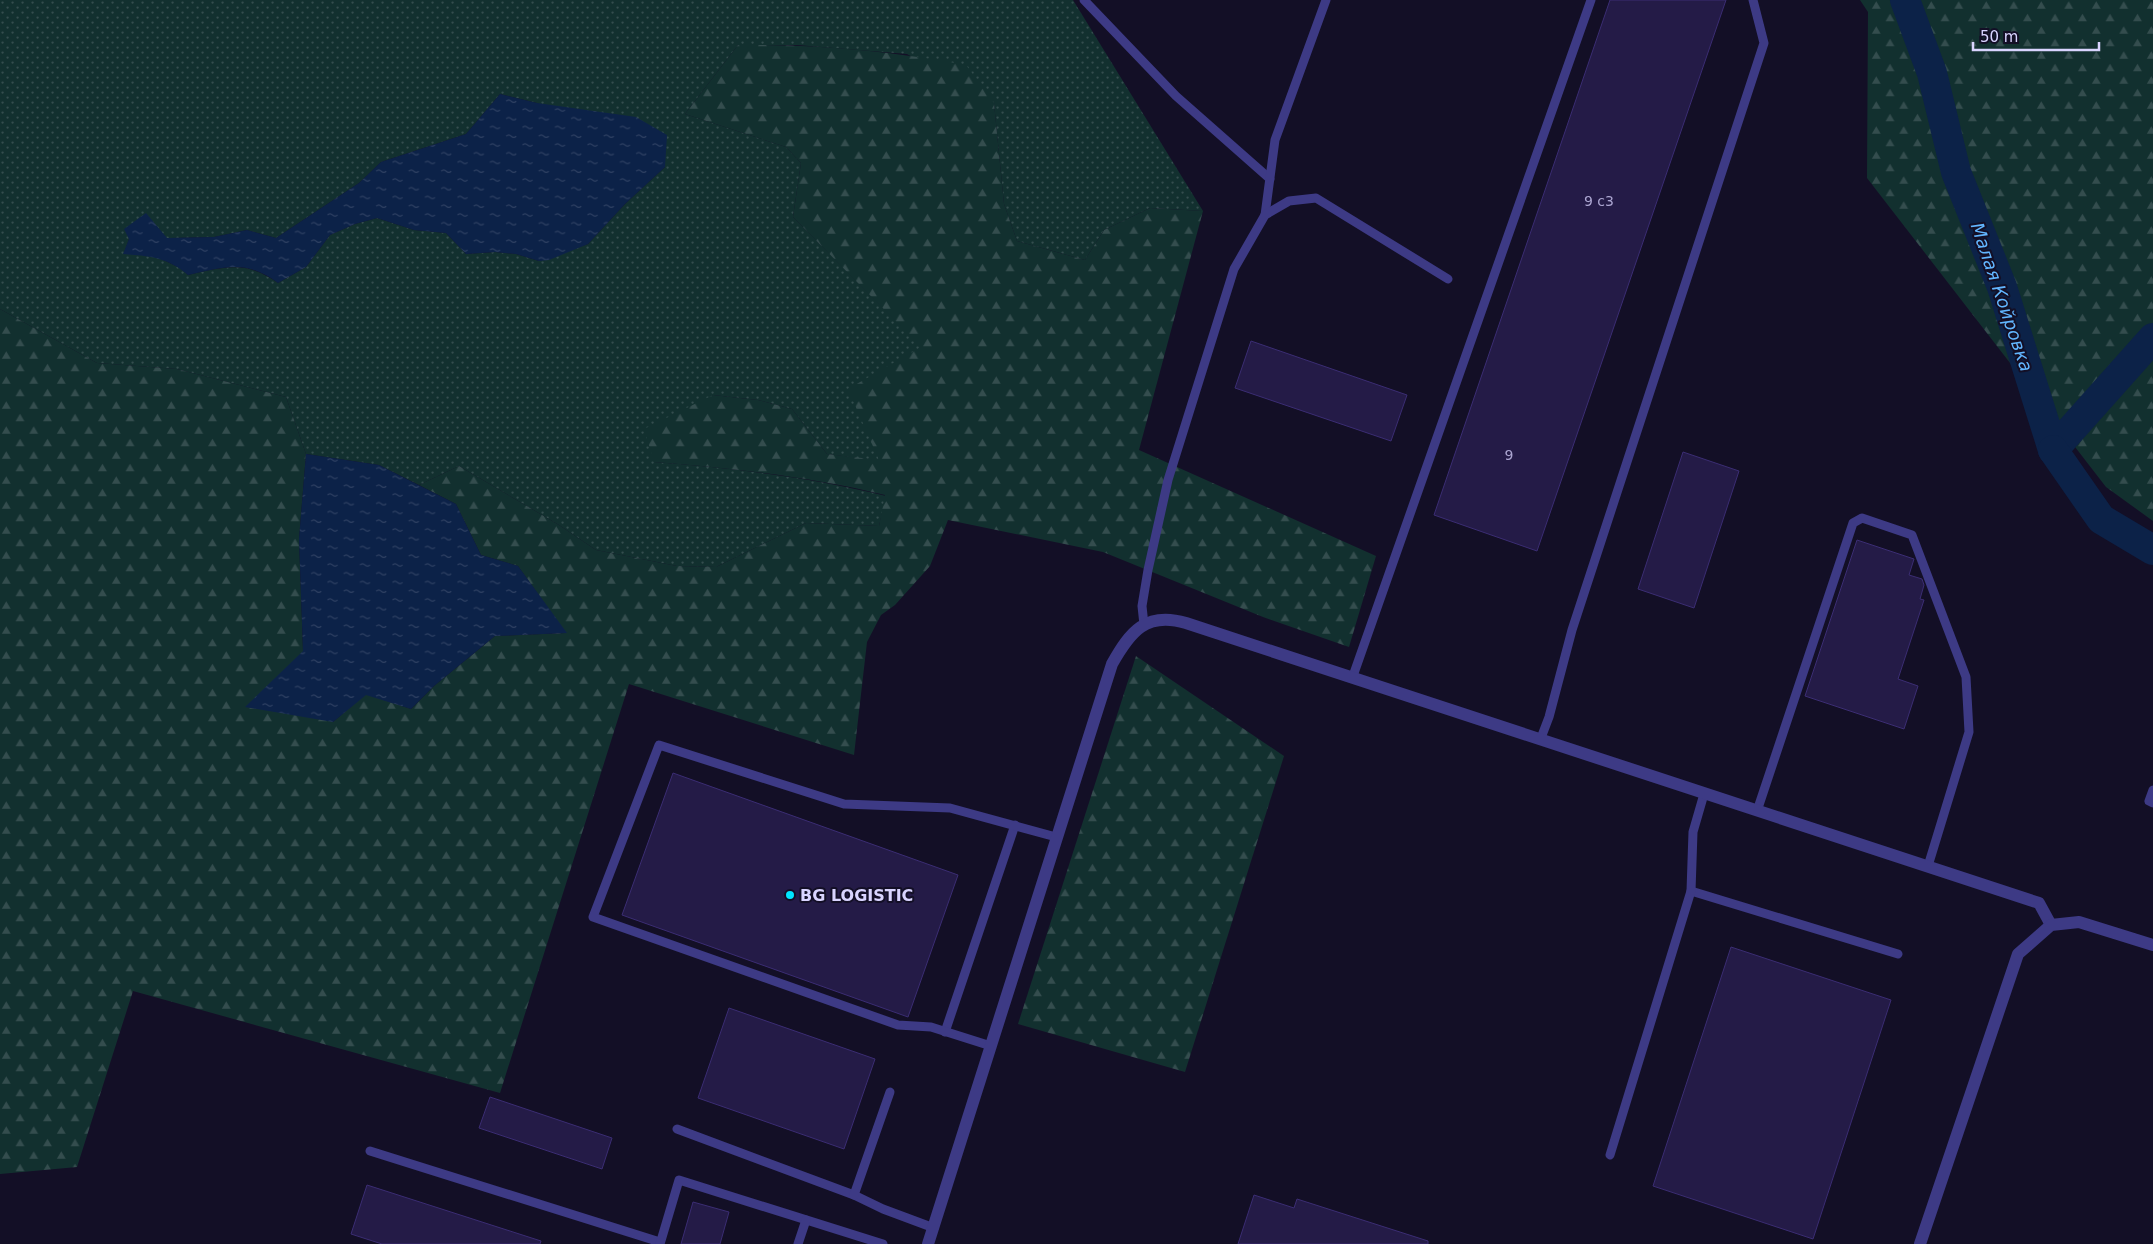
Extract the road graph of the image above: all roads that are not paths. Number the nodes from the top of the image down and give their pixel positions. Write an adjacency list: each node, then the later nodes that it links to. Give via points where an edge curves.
1 (1084, 0): 5 (lane, via 1176,96)
2 (1326, 0): 5 (lane, via 1275,140)
3 (1591, 0): 9 (lane)
4 (1752, 0): 10 (lane, via 1764,43 1572,630)
5 (1270, 179): 6 (lane)
6 (1265, 214): 7 (lane, via 1289,201 1316,198); 8 (lane, via 1234,269 1168,480 1142,606)
7 (1448, 280)
8 (1144, 625): 9 (street, via 1170,618); 16 (street, via 1123,643 1112,664)
9 (1353, 676): 10 (street)
10 (1541, 738): 12 (street)
11 (2153, 790): 13 (lane, via 2150,801)
12 (1704, 794): 14 (street); 18 (lane, via 1693,832)
13 (2153, 802)
14 (1757, 811): 17 (street); 17 (lane, via 1853,523 1862,518 1912,535 1966,677 1968,732)
15 (1015, 825): 16 (lane); 22 (lane); 22 (lane, via 950,808 844,804 659,745 593,917 898,1025 931,1027)
16 (1056, 837): 23 (street)
17 (1928, 866): 19 (street, via 2039,903)
18 (1691, 892): 21 (lane); 27 (lane)
19 (2051, 925): 20 (street, via 2079,922); 35 (street, via 2018,954)
20 (2153, 944)
21 (1898, 954)
22 (946, 1032): 23 (lane)
23 (991, 1046): 30 (street)
24 (890, 1092): 28 (lane)
25 (677, 1129): 28 (lane)
26 (370, 1151): 31 (lane)
27 (1610, 1155)
28 (854, 1195): 30 (lane)
29 (806, 1220): 31 (lane, via 679,1180); 32 (lane); 33 (lane)
30 (934, 1228): 34 (street)
31 (660, 1243)
32 (798, 1244)
33 (883, 1244)
34 (928, 1244)
35 (1920, 1244)

